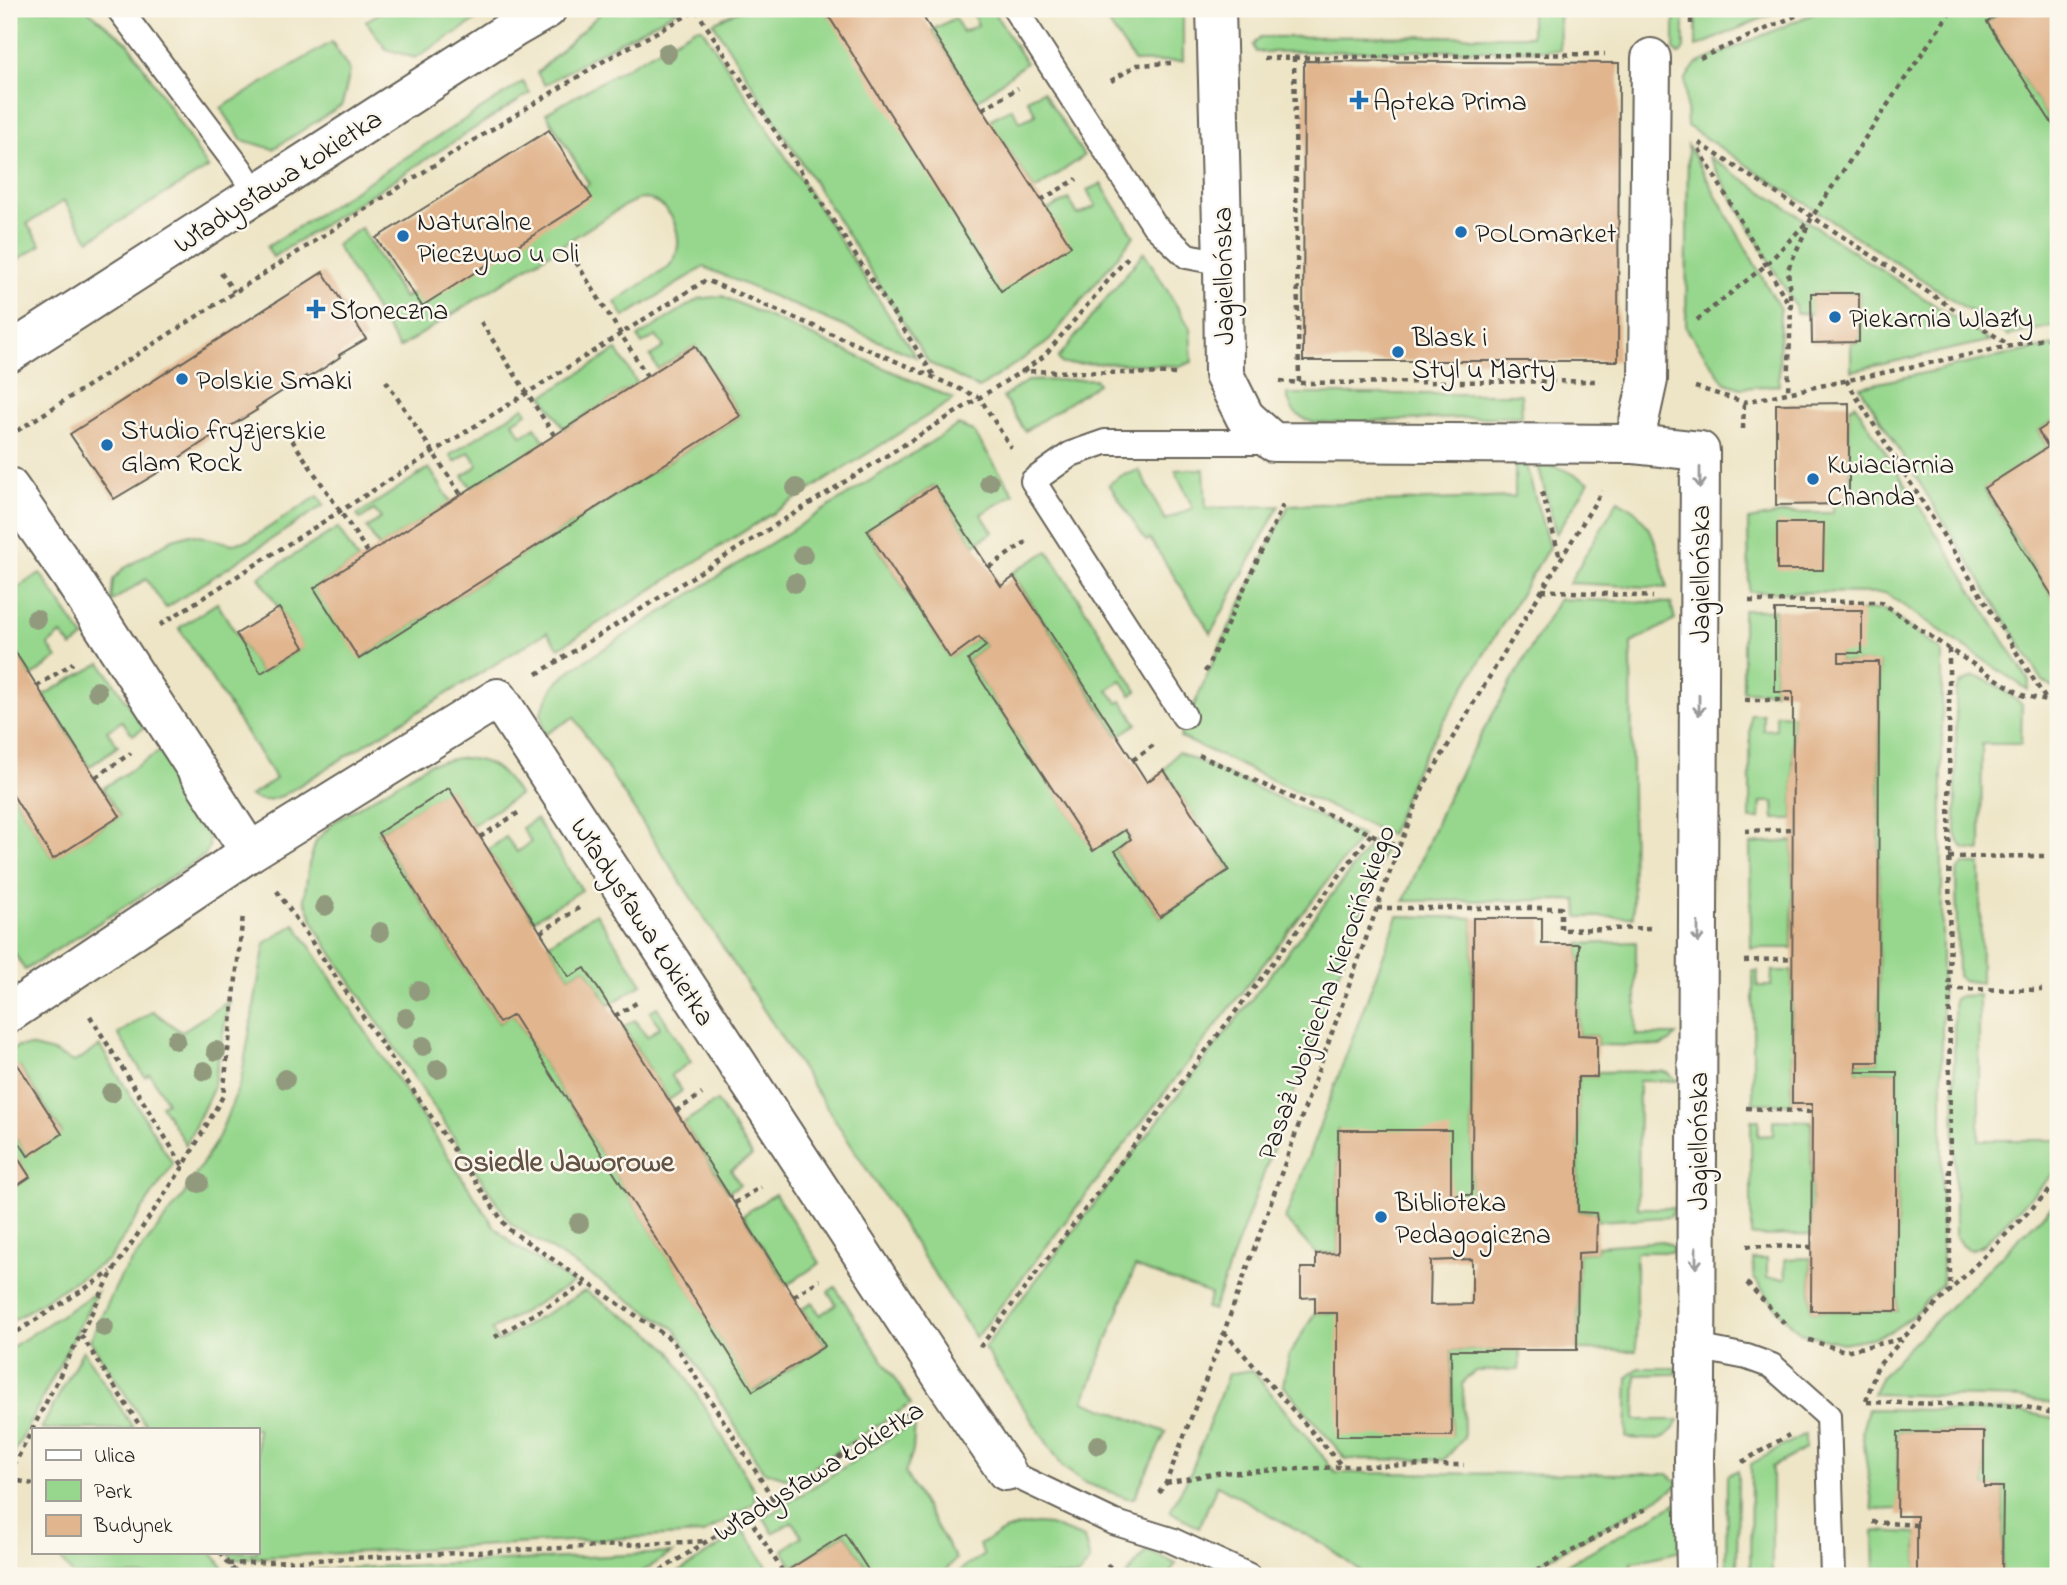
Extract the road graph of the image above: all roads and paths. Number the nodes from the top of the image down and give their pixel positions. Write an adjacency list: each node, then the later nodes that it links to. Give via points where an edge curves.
1 (119, 9): 14 (lane)
2 (547, 9): 14 (street, Władysława Łokietka)
3 (940, 9): 9 (path)
4 (1015, 9): 13 (lane)
5 (1216, 9): 12 (street, Jagiellońska)
6 (1811, 9): 11 (path, via 1691,62)
7 (1952, 9): 15 (path)
8 (698, 10): 30 (path); 39 (path, via 458,150)
9 (923, 18)
10 (1294, 57): 11 (path, via 1616,53); 12 (path); 34 (path)
11 (1651, 58): 31 (street)
12 (1217, 59): 13 (path, via 1137,65); 18 (street, Jagiellońska)
13 (1077, 104): 16 (lane)
14 (256, 194): 26 (street, Władysława Łokietka)
15 (1812, 217): 19 (path); 19 (path, via 1694,140); 20 (path, via 1788,269); 25 (path)
16 (1154, 225): 18 (lane, via 1187,256); 27 (path, via 1044,356)
17 (576, 262): 23 (path)
18 (1223, 263): 28 (street, Jagiellońska)
19 (1766, 264): 20 (path); 21 (path)
20 (1791, 308): 35 (path)
21 (1696, 320)
22 (481, 322): 36 (path)
23 (621, 334): 29 (path); 30 (path, via 706,280); 36 (path)
24 (2058, 336): 25 (path)
25 (2010, 346): 32 (path)
26 (9, 353)
27 (1022, 371): 28 (path); 37 (path)
28 (1224, 375): 34 (path); 41 (street, Jagiellońska, via 1245,417)
29 (647, 376)
30 (936, 378): 37 (path)
31 (1648, 380): 34 (path); 35 (path, via 1672,380 1744,402); 43 (street)
32 (1846, 380): 35 (path); 60 (path)
33 (386, 381): 44 (path)
34 (1299, 383)
35 (1788, 392)
36 (527, 393): 38 (path); 44 (path)
37 (980, 398): 45 (path); 56 (path)
38 (554, 435)
39 (9, 436)
40 (292, 440): 49 (path)
41 (1273, 442): 42 (street, Jagiellońska); 45 (lane, via 1105,442 1071,454)
42 (1528, 443): 43 (street, Jagiellońska); 51 (path)
43 (1634, 444): 51 (path, Pasaż Wojciecha Kierocińskiego); 53 (street, Jagiellońska, one-way to 53, via 1700,451)
44 (433, 452): 47 (path); 49 (path)
45 (1033, 481): 61 (lane)
46 (9, 487): 55 (street)
47 (461, 495)
48 (1283, 505): 61 (path)
49 (339, 511): 50 (path); 55 (path)
50 (369, 554)
51 (1560, 559): 52 (path, Pasaż Wojciecha Kierocińskiego)
52 (1542, 590): 53 (path); 67 (path, Pasaż Wojciecha Kierocińskiego, via 1424,785)
53 (1699, 599): 54 (path, via 1881,602); 72 (street, Jagiellońska, one-way to 72)
54 (1949, 649): 60 (path, via 2022,695); 70 (path)
55 (119, 650): 68 (street)
56 (498, 698): 68 (street); 96 (street, Władysława Łokietka)
57 (1793, 700): 59 (path)
58 (2058, 700): 60 (path)
59 (1738, 701)
60 (2047, 701)
61 (1184, 716): 62 (path)
62 (1164, 738): 63 (path); 66 (path)
63 (1133, 760)
64 (1793, 829): 65 (path)
65 (1740, 831)
66 (1371, 834): 67 (path); 96 (path)
67 (1399, 847): 71 (path, Pasaż Wojciecha Kierocińskiego)
68 (250, 852): 75 (street); 81 (path, via 223,1096); 86 (path, via 508,1229)
69 (2044, 856): 70 (path)
70 (1950, 857): 76 (path)
71 (1377, 908): 72 (path, via 1561,908 1561,930); 90 (path, Pasaż Wojciecha Kierocińskiego)
72 (1698, 927): 95 (street, Jagiellońska, one-way to 95)
73 (1792, 958): 74 (path)
74 (1742, 961)
75 (66, 975): 78 (street); 81 (path)
76 (1950, 989): 77 (path); 88 (path)
77 (2042, 990)
78 (9, 1013)
79 (1744, 1108): 80 (path)
80 (1811, 1112)
81 (183, 1167): 85 (path)
82 (2058, 1182): 88 (path)
83 (1747, 1246): 84 (path)
84 (1811, 1247)
85 (113, 1271): 91 (path); 93 (path)
86 (587, 1283): 92 (path); 109 (path, via 673,1340)
87 (1747, 1283): 89 (path)
88 (1950, 1293): 94 (path, via 1902,1339 1845,1350)
89 (1788, 1327)
90 (1224, 1332): 103 (path); 107 (path, Pasaż Wojciecha Kierocińskiego)
91 (81, 1334): 99 (path); 100 (path)
92 (495, 1336)
93 (9, 1337)
94 (1808, 1340)
95 (1696, 1347): 98 (lane, via 1772,1366); 106 (street, Jagiellońska)
96 (949, 1387): 104 (street, Władysława Łokietka); 109 (path, Władysława Łokietka)
97 (2058, 1414): 98 (path, via 2021,1406 1866,1402)
98 (1828, 1416): 106 (path, via 1743,1462); 124 (lane)
99 (34, 1428)
100 (141, 1428)
101 (32, 1431): 105 (path)
102 (1464, 1465): 103 (path)
103 (1342, 1466): 107 (path, via 1217,1474)
104 (1006, 1471): 113 (lane)
105 (9, 1477): 108 (path)
106 (1694, 1482): 122 (path); 123 (street, Jagiellońska)
107 (1166, 1483): 113 (path, Pasaż Wojciecha Kierocińskiego)
108 (32, 1484)
109 (774, 1500): 110 (path, Władysława Łokietka)
110 (748, 1516): 114 (path, Władysława Łokietka); 117 (path)
111 (1867, 1522): 112 (path)
112 (1917, 1525)
113 (1134, 1528): 120 (path, Pasaż Wojciecha Kierocińskiego); 121 (lane)
114 (706, 1541): 116 (path); 119 (path, Władysława Łokietka)
115 (221, 1554): 116 (path)
116 (228, 1564): 118 (path)
117 (783, 1572)
118 (240, 1576)
119 (652, 1576)
120 (1102, 1576)
121 (1249, 1576)
122 (1528, 1576)
123 (1696, 1576)
124 (1833, 1576)

